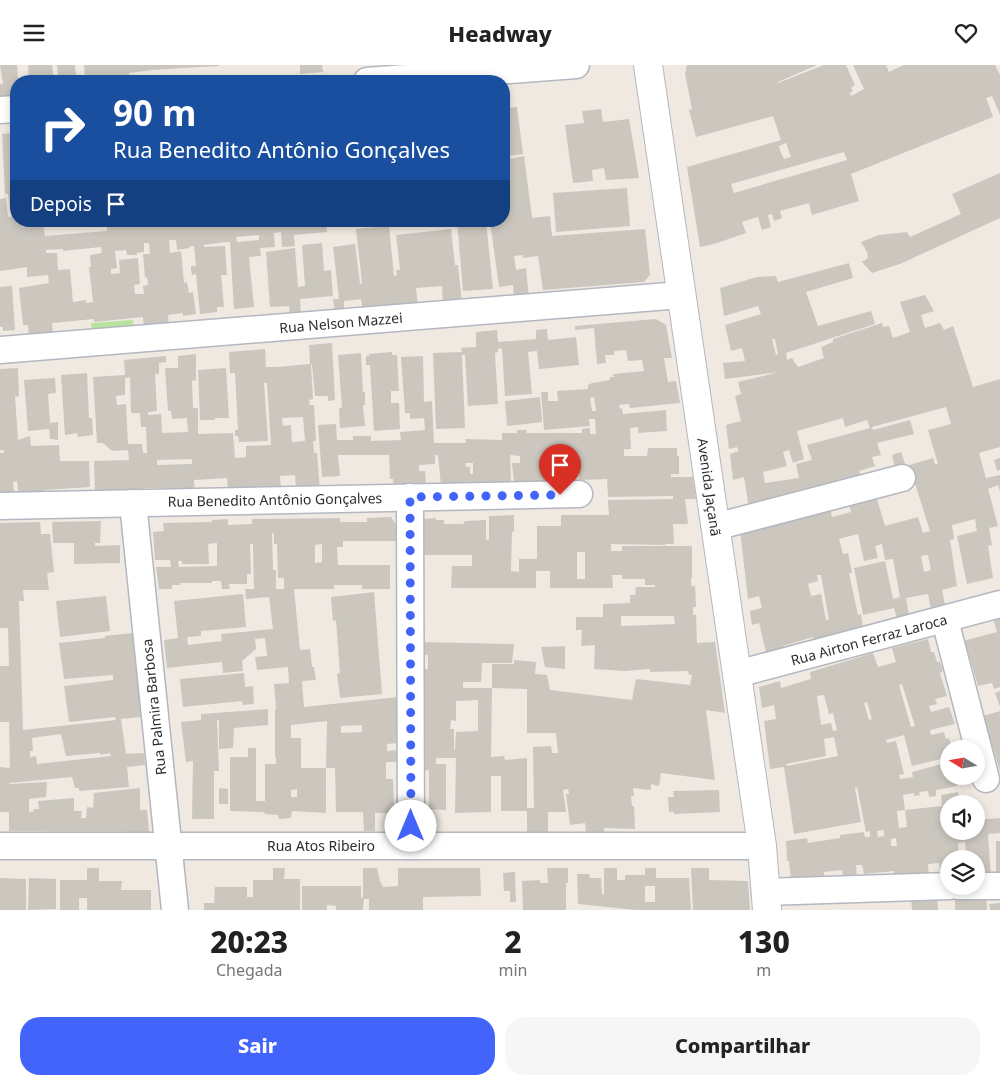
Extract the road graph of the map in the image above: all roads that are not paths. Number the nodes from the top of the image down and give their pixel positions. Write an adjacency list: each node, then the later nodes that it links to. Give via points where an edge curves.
1 (576, 65): 3 (street)
2 (648, 65): 4 (street, Avenida Jaçanã)
3 (445, 75)
4 (681, 295): 5 (street, Rua Nelson Mazzei); 11 (street, Avenida Jaçanã)
5 (0, 350)
6 (902, 478): 11 (street)
7 (579, 494): 8 (street, Rua Benedito Antônio Gonçalves)
8 (410, 497): 9 (street, Rua Benedito Antônio Gonçalves); 19 (street)
9 (133, 503): 10 (street, Rua Benedito Antônio Gonçalves); 18 (street, Rua Palmira Barbosa)
10 (0, 506)
11 (715, 527): 14 (street, Avenida Jaçanã)
12 (1000, 604): 13 (street, Rua Airton Ferraz Laroca)
13 (945, 620): 14 (street, Rua Airton Ferraz Laroca); 15 (street)
14 (737, 674): 16 (street, Avenida Jaçanã)
15 (986, 779)
16 (762, 845): 19 (street, Rua Atos Ribeiro); 23 (street, Avenida Jaçanã)
17 (0, 846): 18 (street, Rua Atos Ribeiro)
18 (168, 846): 19 (street, Rua Atos Ribeiro); 24 (street, Rua Palmira Barbosa)
19 (411, 846)
20 (985, 886): 21 (street)
21 (1000, 886)
22 (940, 887): 23 (street)
23 (766, 901)
24 (175, 910)

